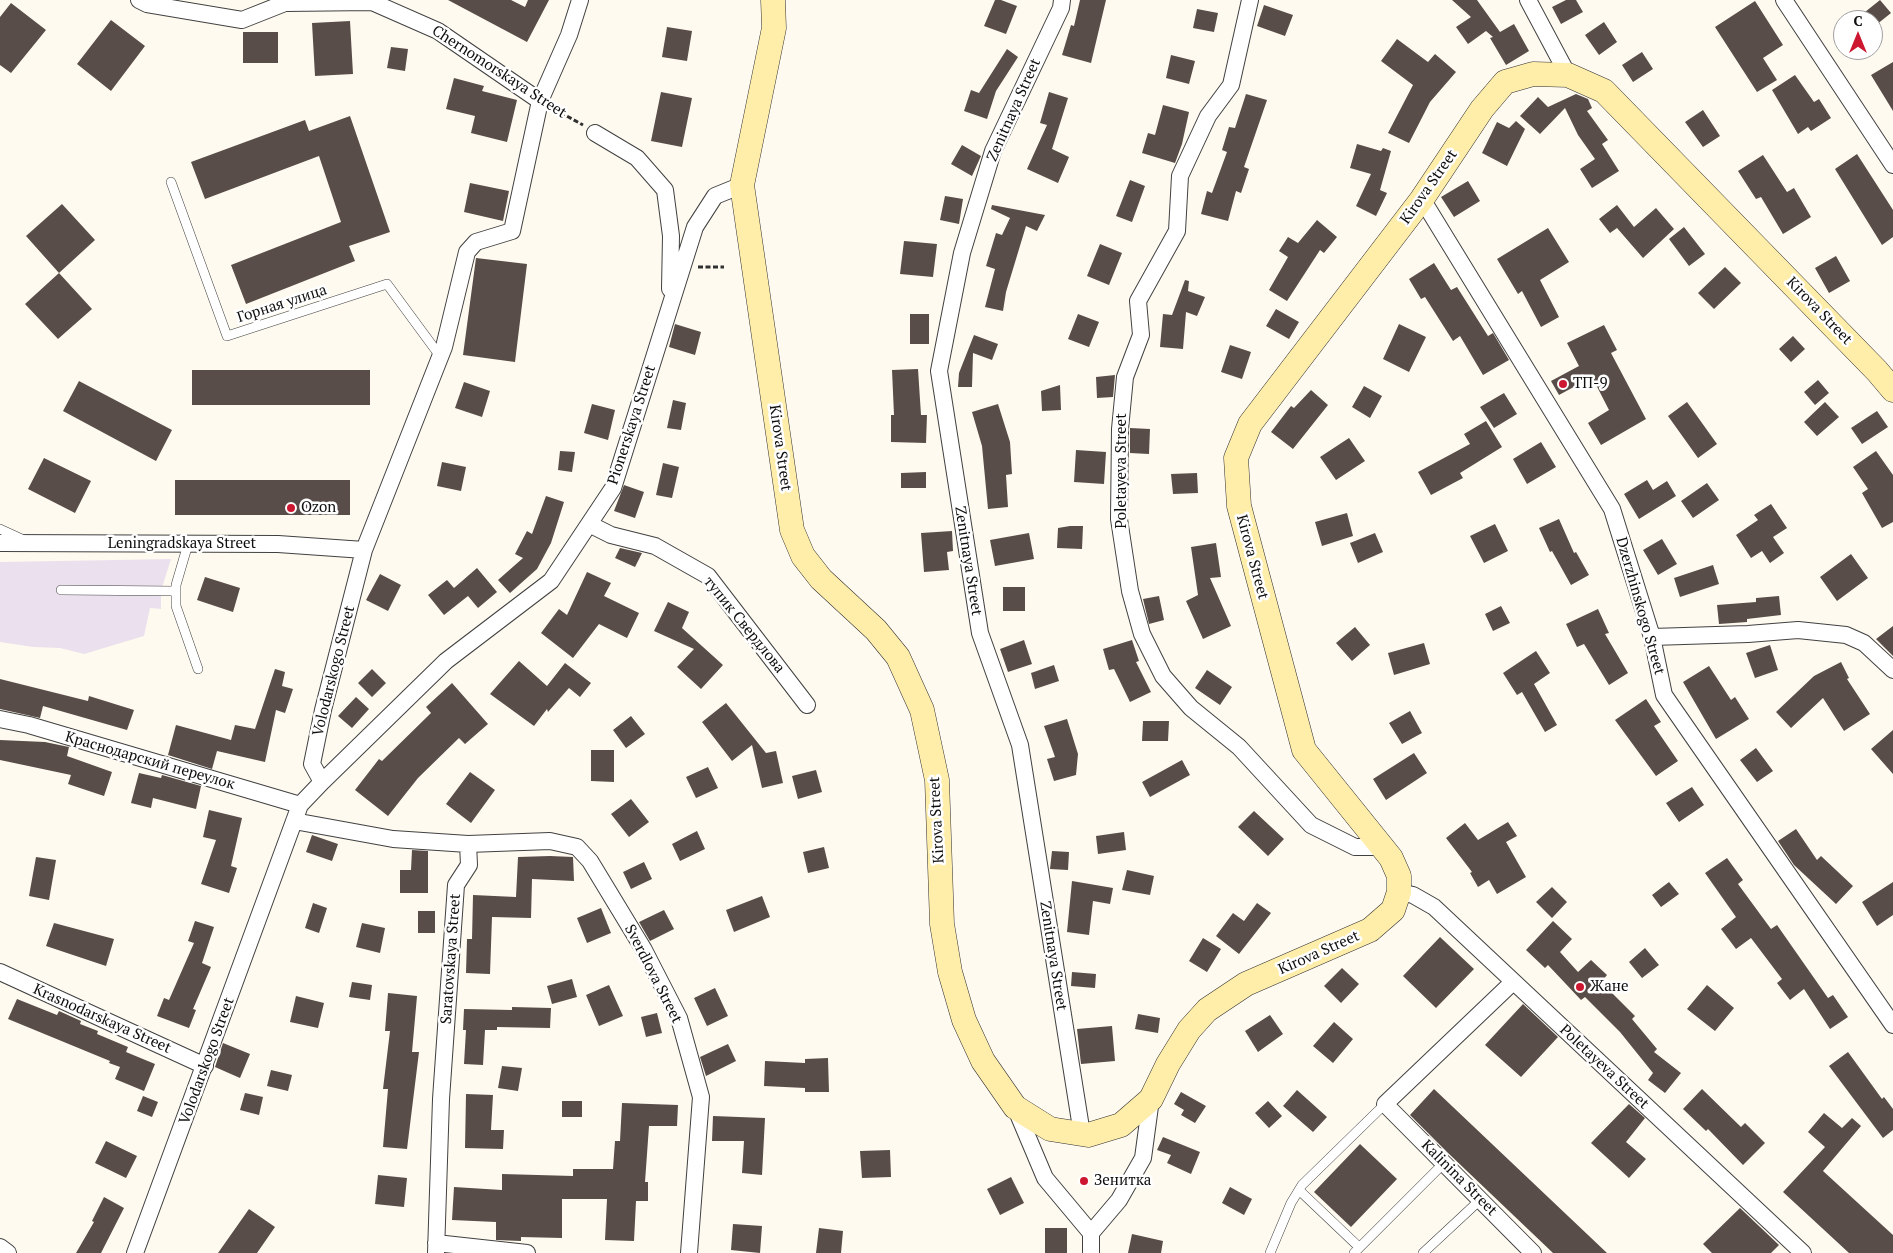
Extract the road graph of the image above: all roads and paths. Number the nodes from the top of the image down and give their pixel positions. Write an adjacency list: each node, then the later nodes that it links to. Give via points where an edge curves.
1 (580, 0): 10 (street, via 569,35)
2 (773, 0): 14 (main road, Kirova Street, via 774,28)
3 (1250, 0): 38 (street, Poletayeva Street, via 1231,85 1208,116 1180,176 1177,231 1138,301 1141,335 1125,377 1120,429 1119,520 1130,591 1142,634 1163,676 1191,708 1239,748 1312,825 1355,847)
4 (1528, 0): 9 (street)
5 (1784, 0): 12 (street)
6 (144, 1): 7 (street, Chernomorskaya Street, via 242,20 285,3)
7 (372, 1): 10 (street, Chernomorskaya Street, via 438,31)
8 (1060, 3): 47 (street, Zenitnaya Street, via 993,151 962,253 939,371 980,634 1020,745)
9 (1568, 75): 15 (main road, Kirova Street, via 1532,74 1505,82 1482,109); 20 (main road, Kirova Street, via 1604,91)
10 (540, 101): 11 (path, Chernomorskaya Street); 19 (street, Volodarskogo Street, via 512,231 476,242 467,252)
11 (595, 133): 18 (street, via 637,158 665,190 671,236)
12 (1893, 165)
13 (171, 182): 19 (lane, Горная улица, via 227,336 387,284)
14 (742, 185): 17 (street, Pionerskaya Street, via 715,196 695,227); 46 (main road, Kirova Street, via 792,530 804,556 821,579 876,630 898,657 922,710 936,780 942,924 950,972 964,1020 983,1062)
15 (1422, 200): 29 (street, Dzerzhinskogo Street, via 1612,509); 38 (main road, Kirova Street, via 1250,424 1236,458 1239,506 1304,750)
16 (724, 266): 17 (path)
17 (682, 268): 18 (street, Pionerskaya Street)
18 (670, 309): 21 (street, Pionerskaya Street, via 612,488)
19 (440, 356): 26 (street, Volodarskogo Street)
20 (1893, 390)
21 (589, 524): 32 (street, тупик Свердлова, via 654,546 708,576); 34 (street, Pionerskaya Street, via 551,581 446,662)
22 (0, 529): 24 (lane)
23 (0, 543): 24 (street, Leningradskaya Street)
24 (31, 544): 25 (street, Leningradskaya Street)
25 (188, 544): 26 (street, Leningradskaya Street, via 278,544); 28 (lane)
26 (364, 550): 34 (street, Volodarskogo Street, via 322,710 312,764)
27 (61, 590): 28 (lane)
28 (176, 591): 30 (lane, via 176,606)
29 (1652, 637): 31 (street, via 1798,630 1846,635 1864,643); 42 (street, Dzerzhinskogo Street, via 1664,696)
30 (198, 669)
31 (1893, 670)
32 (807, 705)
33 (0, 720): 35 (street, Краснодарский переулок, via 29,725)
34 (322, 782): 35 (street, Volodarskogo Street)
35 (300, 805): 36 (street, Volodarskogo Street)
36 (294, 821): 37 (street, via 393,839); 43 (street, Volodarskogo Street)
37 (468, 844): 53 (street, Saratovskaya Street, via 469,865 456,885 441,1099); 58 (street, Sverdlova Street, via 550,841 577,847 590,862 644,950 679,1018 701,1097)
38 (1383, 847): 39 (main road, Kirova Street, via 1399,876)
39 (1399, 892): 41 (street, Poletayeva Street, via 1434,907); 44 (main road, Kirova Street, via 1393,910 1370,930 1246,984 1207,1010 1189,1030)
40 (0, 972): 43 (street, Krasnodarskaya Street)
41 (1513, 982): 45 (street); 63 (street, Poletayeva Street)
42 (1893, 1025)
43 (205, 1066): 56 (street, Volodarskogo Street)
44 (1151, 1099): 47 (main road, Kirova Street, via 1121,1125); 51 (street, via 1143,1158 1119,1200)
45 (1385, 1104): 48 (street, Kalinina Street); 49 (lane)
46 (1015, 1107): 47 (main road, Kirova Street, via 1050,1129); 51 (street, via 1045,1178)
47 (1082, 1134)
48 (1444, 1163): 50 (street, Kalinina Street); 54 (lane)
49 (1299, 1190): 54 (lane); 60 (lane)
50 (1480, 1200): 61 (lane); 62 (street, Kalinina Street)
51 (1091, 1233): 59 (street)
52 (0, 1247): 55 (street)
53 (436, 1248): 57 (street)
54 (1356, 1250)
55 (8, 1253)
56 (135, 1253)
57 (527, 1253)
58 (688, 1253)
59 (1091, 1253)
60 (1270, 1253)
61 (1423, 1253)
62 (1533, 1253)
63 (1803, 1253)

